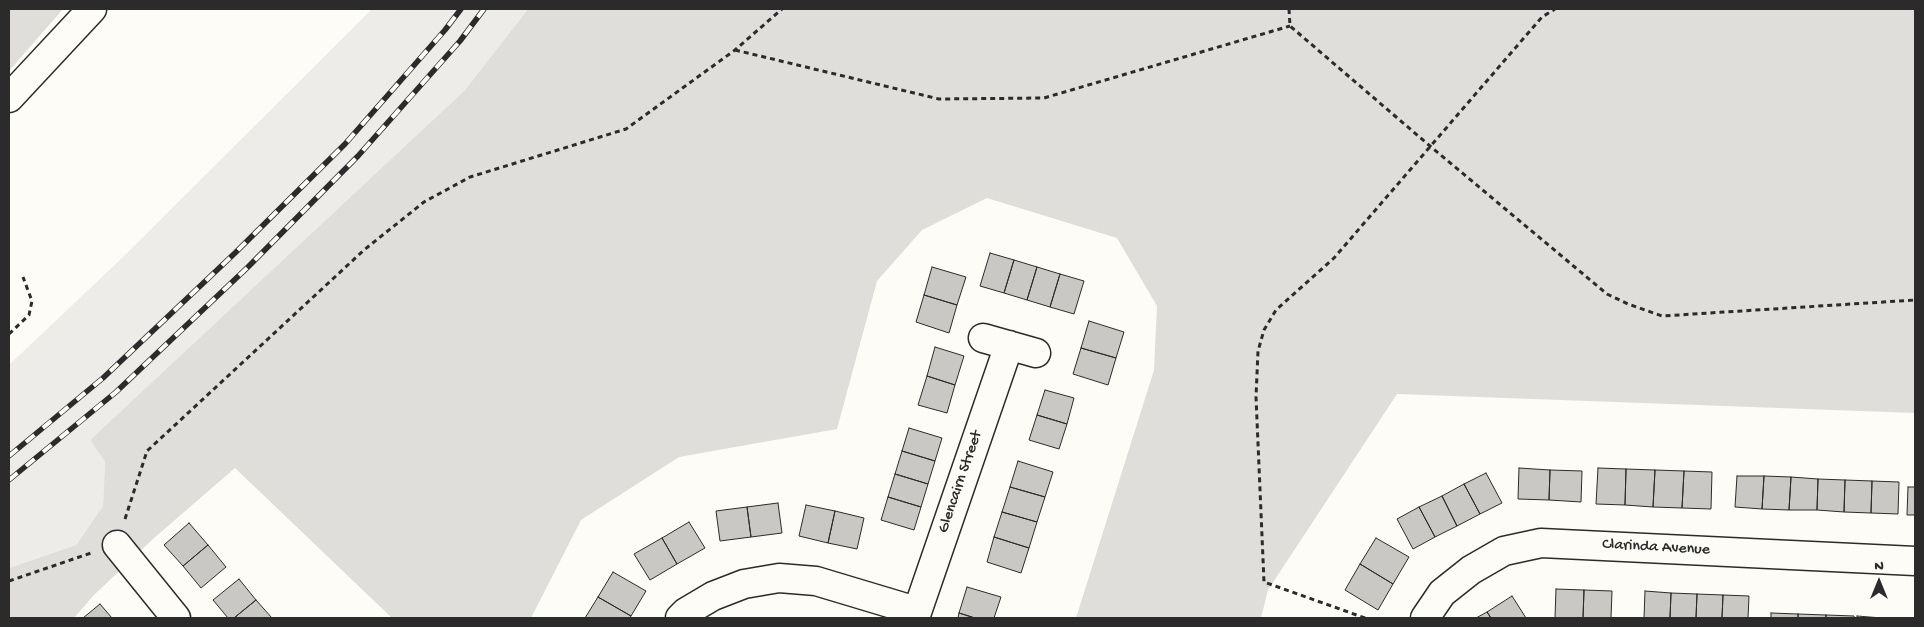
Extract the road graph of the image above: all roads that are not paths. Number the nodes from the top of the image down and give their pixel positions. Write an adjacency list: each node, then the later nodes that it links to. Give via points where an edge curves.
1 (92, 9): 2 (street)
2 (9, 98)
3 (983, 338): 4 (street)
4 (1009, 345): 5 (street); 8 (street, Glencairn Street)
5 (1036, 353)
6 (116, 544): 9 (street)
7 (1915, 561): 11 (street, Clarinda Avenue, via 1541,543 1504,550 1471,570 1442,593)
8 (915, 614): 10 (street, via 816,581 780,578 744,584 713,596)
9 (176, 618)
10 (680, 618)
11 (1425, 618)

